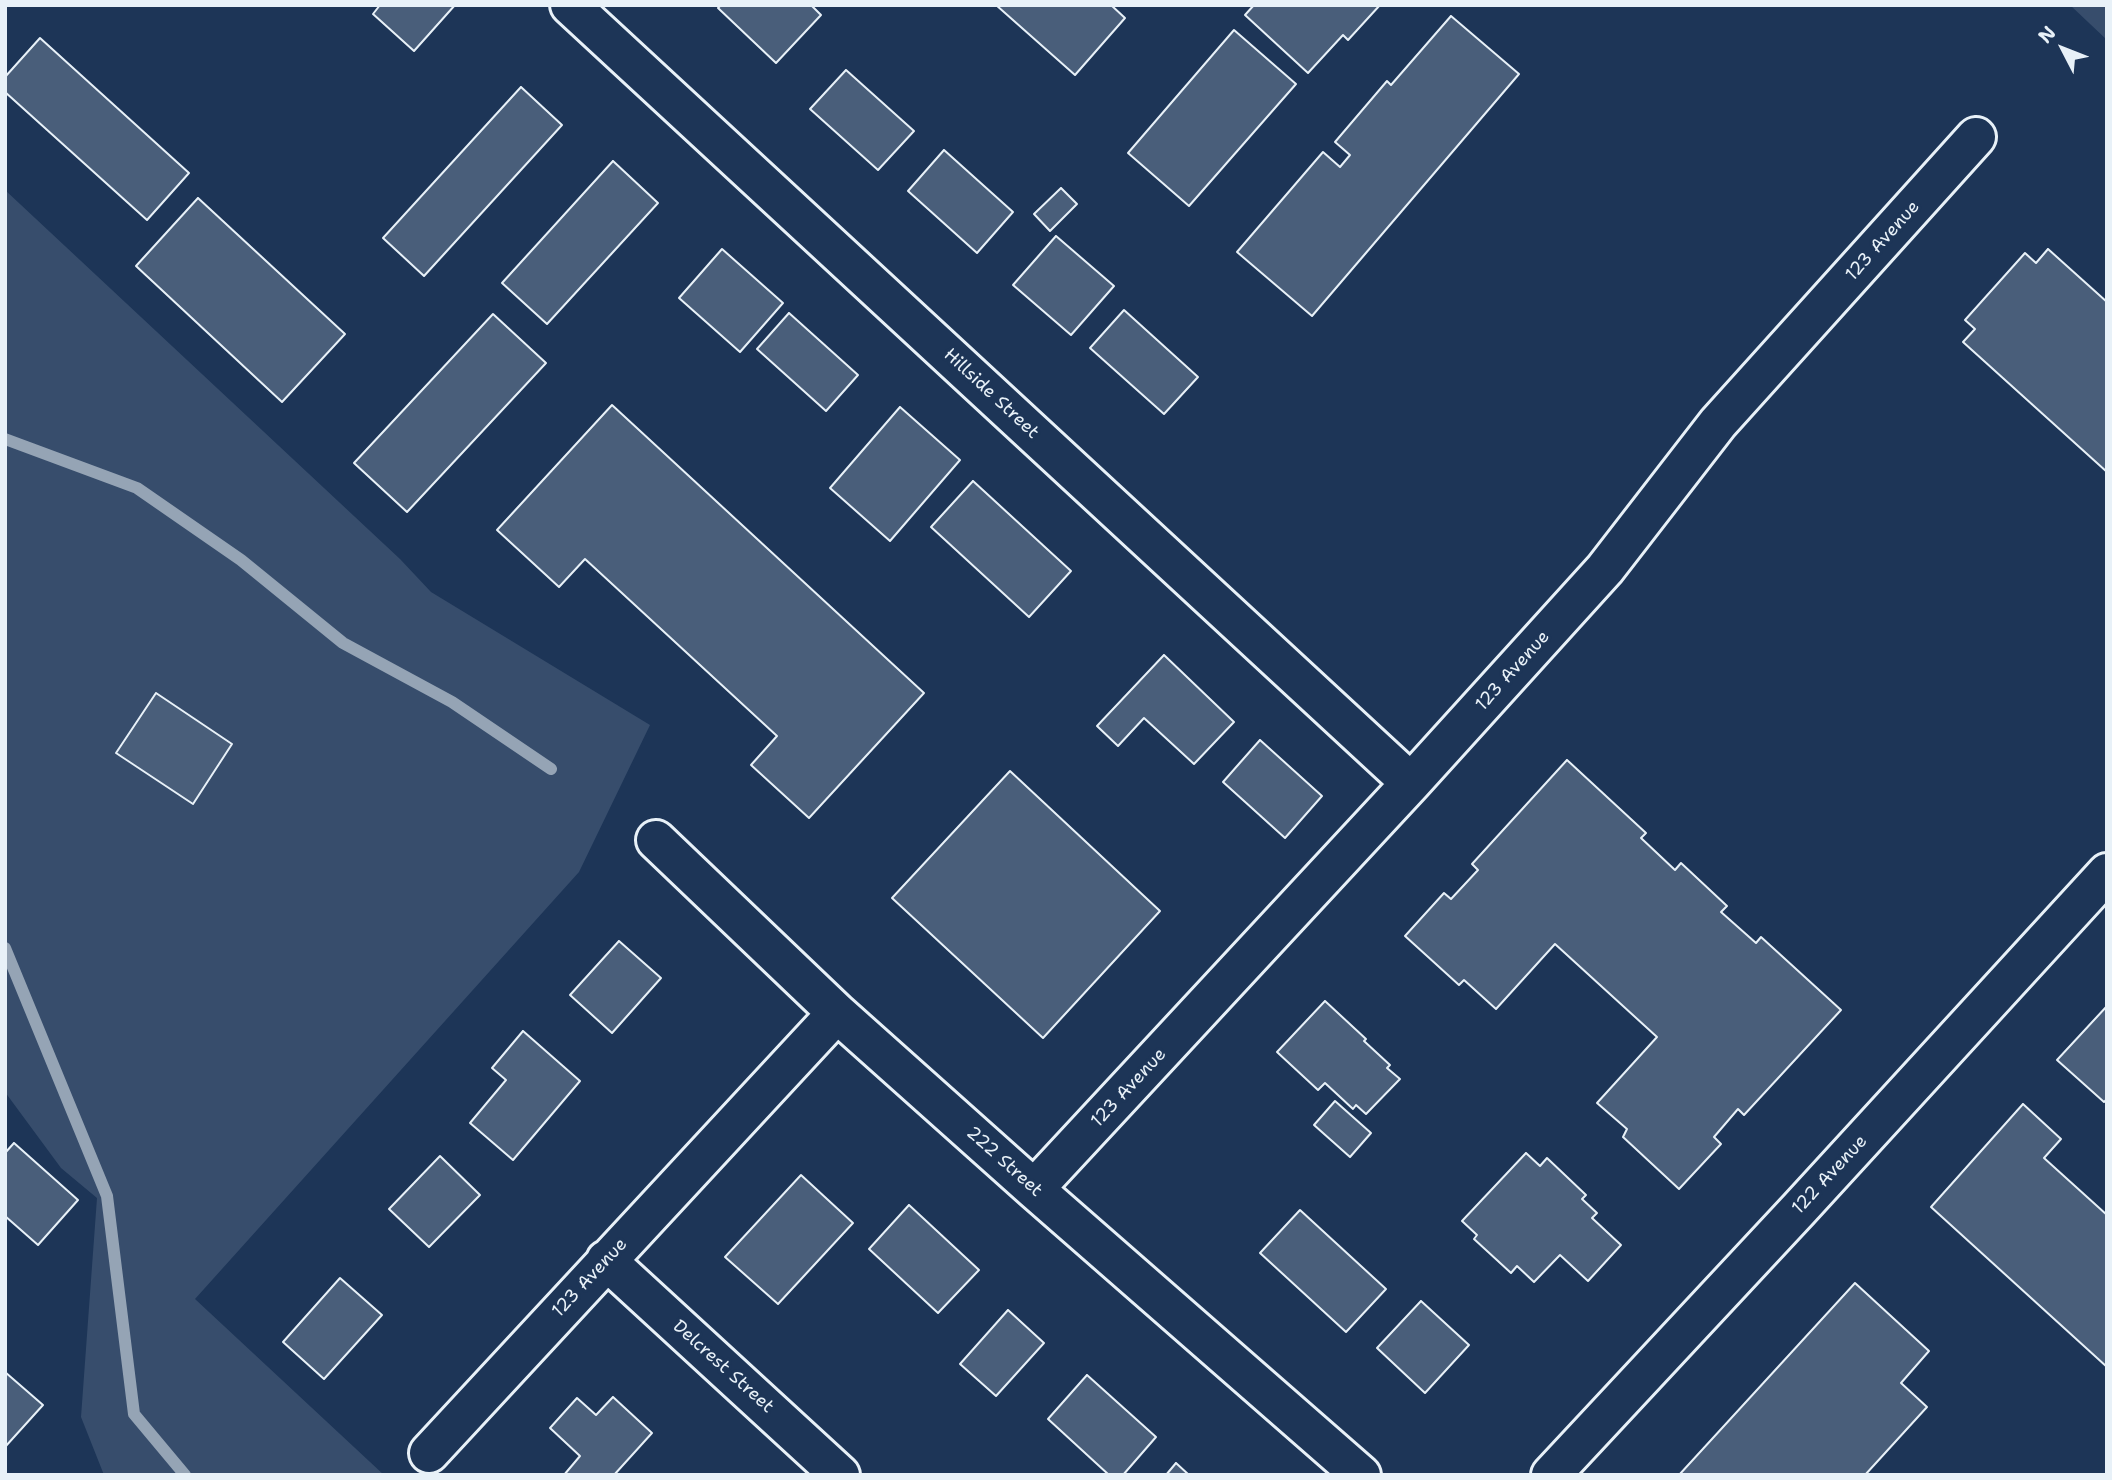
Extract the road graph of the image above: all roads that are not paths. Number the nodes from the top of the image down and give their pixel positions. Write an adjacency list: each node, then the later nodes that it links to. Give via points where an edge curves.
1 (570, 5): 3 (street, Hillside Street)
2 (1976, 138): 3 (street, 123 Avenue, via 1718,423 1605,569)
3 (1411, 783): 7 (street, 123 Avenue)
4 (656, 839): 6 (street, 222 Street)
5 (2107, 873): 12 (street, 122 Avenue)
6 (837, 1013): 7 (street, 222 Street); 8 (street, 123 Avenue)
7 (1034, 1189): 11 (street, 222 Street)
8 (606, 1260): 9 (street, 123 Avenue); 10 (street, Delcrest Street)
9 (429, 1453)
10 (840, 1475)
11 (1360, 1475)
12 (1551, 1475)

